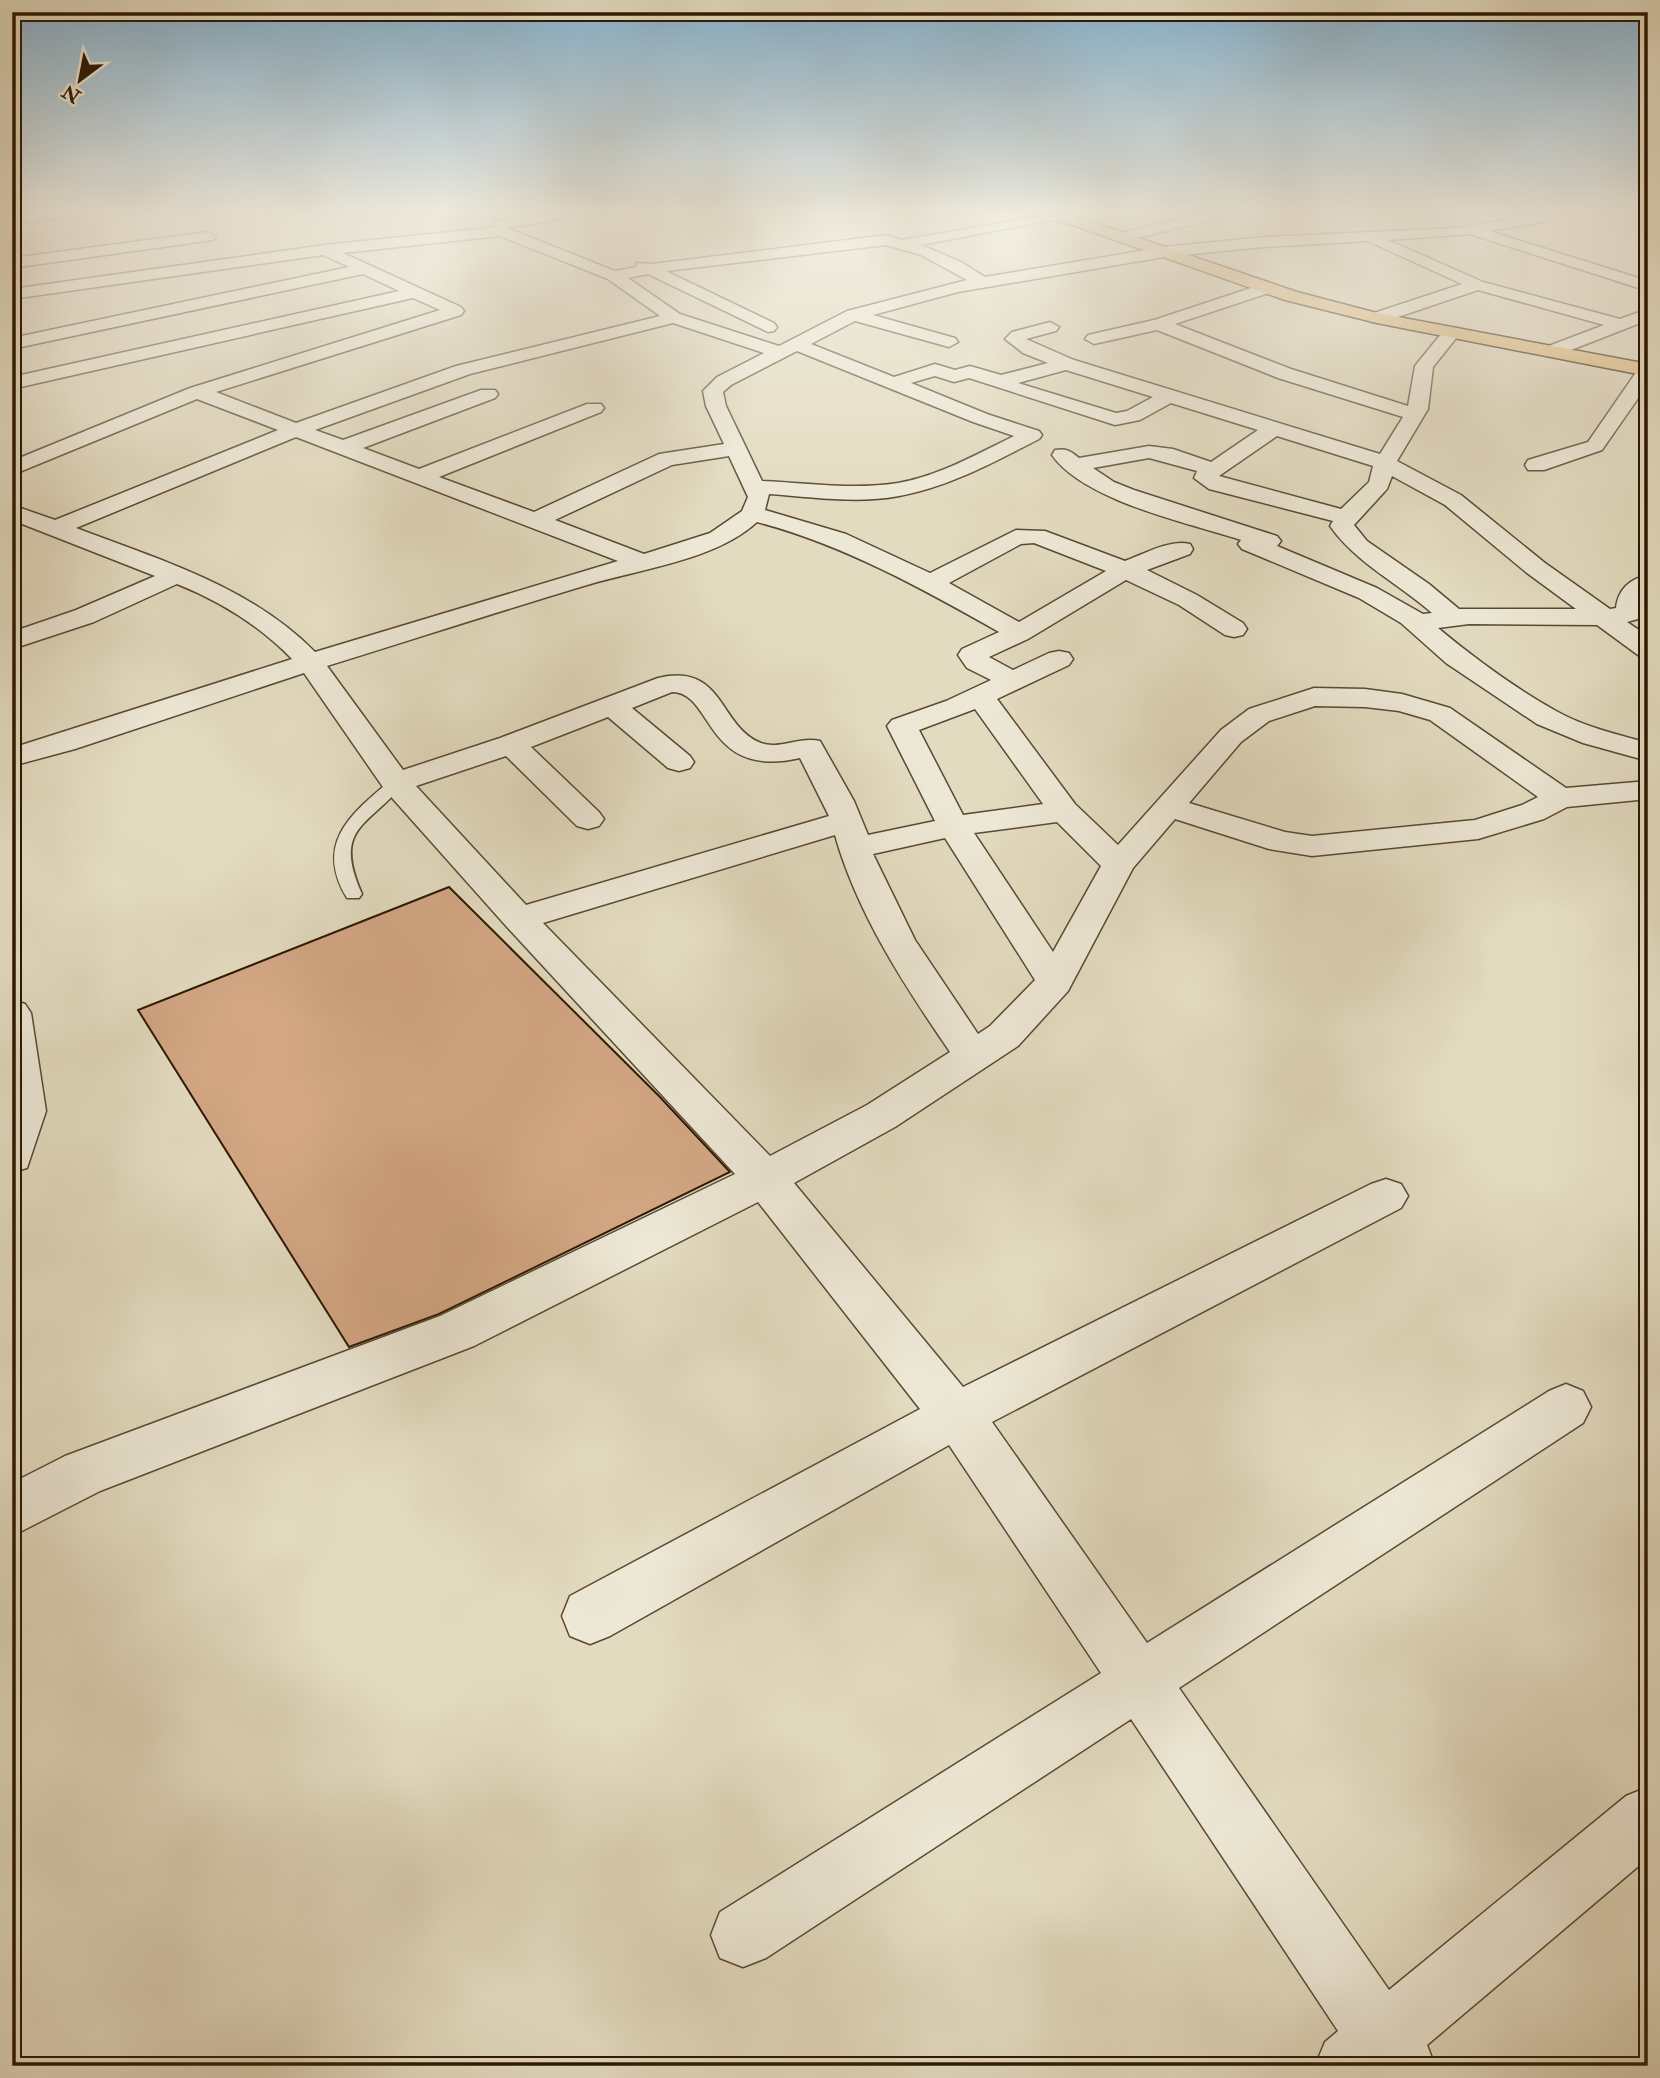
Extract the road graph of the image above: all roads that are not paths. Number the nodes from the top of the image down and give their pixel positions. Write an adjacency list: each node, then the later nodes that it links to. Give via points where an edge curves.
1 (176, 309): 22 (street)
2 (341, 309): 29 (street)
3 (451, 309): 19 (street, via 455,311)
4 (661, 309): 13 (street)
5 (727, 309): 24 (street)
6 (876, 309): 12 (street)
7 (1203, 309): 15 (street)
8 (1344, 309): 14 (main road)
9 (1404, 309): 14 (street)
10 (1565, 309): 16 (street)
11 (1648, 314): 16 (street)
12 (853, 315): 21 (street); 24 (street)
13 (674, 318): 24 (street); 39 (street, via 463,370)
14 (1377, 318): 18 (main road)
15 (1158, 324): 20 (street); 38 (street, via 1248,362)
16 (1620, 324): 25 (street)
17 (1050, 327): 26 (street, via 1014,339)
18 (1452, 332): 25 (main road); 38 (street, via 1424,366)
19 (382, 334): 23 (street); 31 (street)
20 (1094, 339)
21 (949, 342)
22 (12, 344)
23 (418, 346)
24 (792, 346): 30 (street); 43 (street, via 713,391)
25 (1553, 351): 27 (main road)
26 (1067, 364): 28 (street); 33 (street)
27 (1647, 374): 48 (street, via 1595,446)
28 (1002, 382): 30 (street, via 971,372 954,376 935,370); 36 (street)
29 (12, 383)
30 (893, 383): 41 (street)
31 (197, 392): 37 (street); 45 (street)
32 (488, 394): 42 (street)
33 (1169, 396): 36 (street, via 1125,418); 40 (street)
34 (284, 405): 37 (street)
35 (594, 408): 51 (street)
36 (1092, 413): 41 (street)
37 (258, 414): 39 (street)
38 (1415, 415): 46 (street)
39 (298, 429): 42 (street); 57 (street)
40 (1274, 429): 46 (street); 50 (street)
41 (1032, 435): 47 (street); 52 (street, via 918,486 858,492)
42 (345, 447): 51 (street)
43 (736, 449): 52 (street); 55 (street, via 667,458)
44 (12, 452): 45 (street)
45 (33, 460): 49 (street)
46 (1385, 463): 56 (street, via 1379,484); 65 (street, via 1453,500 1536,568)
47 (1074, 465): 50 (street, via 1156,453); 67 (street, via 1126,495 1281,538 1250,544 1368,593)
48 (1536, 465)
49 (12, 469)
50 (1215, 470): 56 (street, via 1205,476 1208,481)
51 (421, 476): 55 (street)
52 (757, 488): 54 (street, via 760,497)
53 (12, 512): 57 (street)
54 (752, 514): 60 (street, via 718,538); 64 (street, via 838,539)
55 (536, 520): 60 (street)
56 (1344, 522): 58 (street); 66 (street, via 1358,546)
57 (56, 528): 62 (street)
58 (1317, 531)
59 (1181, 549): 61 (street)
60 (643, 562): 73 (street)
61 (1125, 570): 64 (street, via 1025,535); 68 (street, via 1167,588); 70 (street)
62 (177, 575): 69 (street, via 85,616); 73 (street, via 244,607 282,633)
63 (1648, 582): 65 (street, via 1630,595)
64 (930, 583): 70 (street)
65 (1625, 612): 66 (street); 71 (street)
66 (1452, 617): 67 (street)
67 (1416, 623): 75 (street)
68 (1234, 629)
69 (20, 632)
70 (1019, 633): 74 (street, via 972,655)
71 (1648, 649)
72 (1059, 659): 74 (street)
73 (310, 662): 81 (street); 83 (street)
74 (1014, 681): 76 (street)
75 (1510, 695): 78 (street); 80 (street, via 1547,718 1593,737)
76 (980, 696): 87 (street); 89 (street, via 902,726)
77 (612, 705): 79 (street); 82 (street); 90 (street, via 668,684 688,685 738,743 751,751 772,754 809,747)
78 (1440, 714): 85 (street); 86 (street, via 1365,698 1314,697 1283,706 1259,715 1231,736)
79 (511, 744): 83 (street); 88 (street)
80 (1648, 752)
81 (12, 757)
82 (679, 762)
83 (396, 783): 92 (lane, via 351,823 342,845 341,872); 93 (street)
84 (1648, 790): 85 (street)
85 (1560, 798): 86 (street, via 1533,812 1478,829 1312,846 1282,842)
86 (1169, 807): 91 (street)
87 (1064, 811): 89 (street); 91 (street)
88 (588, 818)
89 (955, 826): 90 (street); 94 (street)
90 (851, 834): 93 (street); 96 (street, via 896,935 935,1003)
91 (1119, 864): 94 (street)
92 (353, 894)
93 (519, 919): 98 (street)
94 (1055, 982): 96 (street, via 1004,1036)
95 (12, 1013): 97 (street, via 26,1111)
96 (973, 1056): 98 (street, via 881,1116)
97 (12, 1156)
98 (765, 1179): 101 (street); 102 (street, via 457,1331 83,1473)
99 (1386, 1195): 101 (street)
100 (1566, 1407): 104 (street)
101 (955, 1416): 103 (street); 104 (street, via 981,1447)
102 (12, 1511)
103 (590, 1616)
104 (1141, 1682): 106 (street); 107 (street)
105 (1648, 1818): 107 (street)
106 (743, 1935)
107 (1378, 2057)

